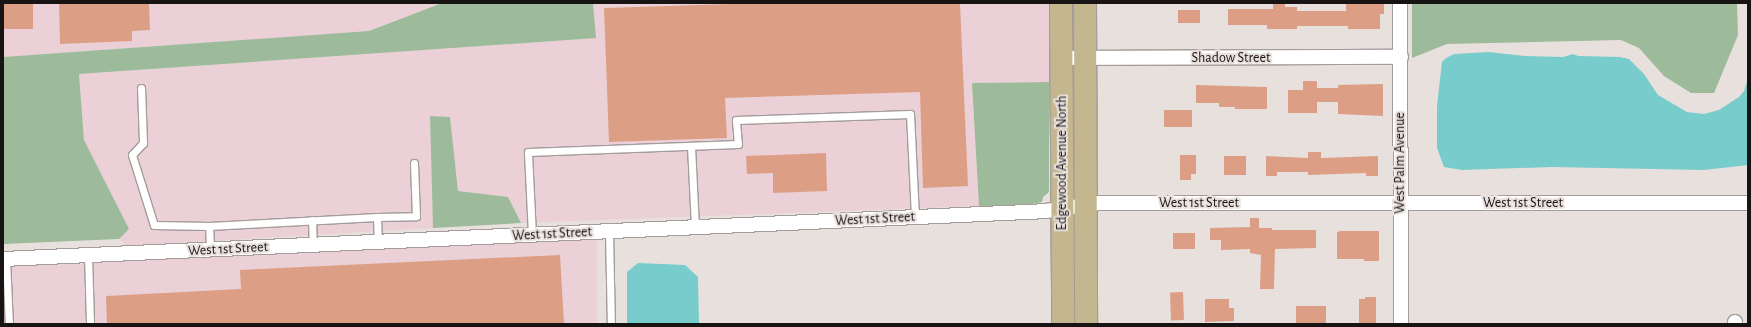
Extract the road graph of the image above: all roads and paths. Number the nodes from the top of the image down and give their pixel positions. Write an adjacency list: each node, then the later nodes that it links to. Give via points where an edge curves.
1 (1061, 3): 5 (main road, Edgewood Avenue North)
2 (1085, 3): 6 (main road, Edgewood Avenue North)
3 (1400, 3): 4 (street, West Palm Avenue)
4 (1401, 57): 6 (street, Shadow Street); 10 (street, West Palm Avenue)
5 (1061, 58): 6 (street, Shadow Street); 13 (main road, Edgewood Avenue North)
6 (1085, 58): 12 (main road, Edgewood Avenue North)
7 (141, 88): 17 (lane, via 143,144 132,156 154,225)
8 (690, 146): 15 (lane, via 738,144 736,120 910,114); 18 (lane); 20 (lane, via 528,152)
9 (414, 163): 14 (lane, via 416,216)
10 (1400, 202): 11 (street, West 1st Street); 12 (street, West 1st Street); 31 (street, West Palm Avenue)
11 (1748, 203)
12 (1086, 206): 13 (street, West 1st Street); 30 (main road, Edgewood Avenue North)
13 (1062, 210): 15 (street, West 1st Street); 29 (main road, Edgewood Avenue North)
14 (377, 217): 16 (lane); 21 (lane)
15 (915, 217): 18 (street, West 1st Street)
16 (312, 220): 17 (lane); 22 (lane)
17 (209, 226): 23 (lane)
18 (695, 228): 19 (street, West 1st Street)
19 (609, 232): 20 (street, West 1st Street); 28 (lane)
20 (532, 235): 21 (street, West 1st Street)
21 (378, 242): 22 (street, West 1st Street)
22 (313, 245): 23 (street, West 1st Street)
23 (210, 249): 24 (street, West 1st Street)
24 (88, 255): 25 (street, West 1st Street); 27 (lane)
25 (5, 259): 26 (lane)
26 (9, 324)
27 (90, 324)
28 (611, 324)
29 (1063, 324)
30 (1086, 324)
31 (1401, 324)

